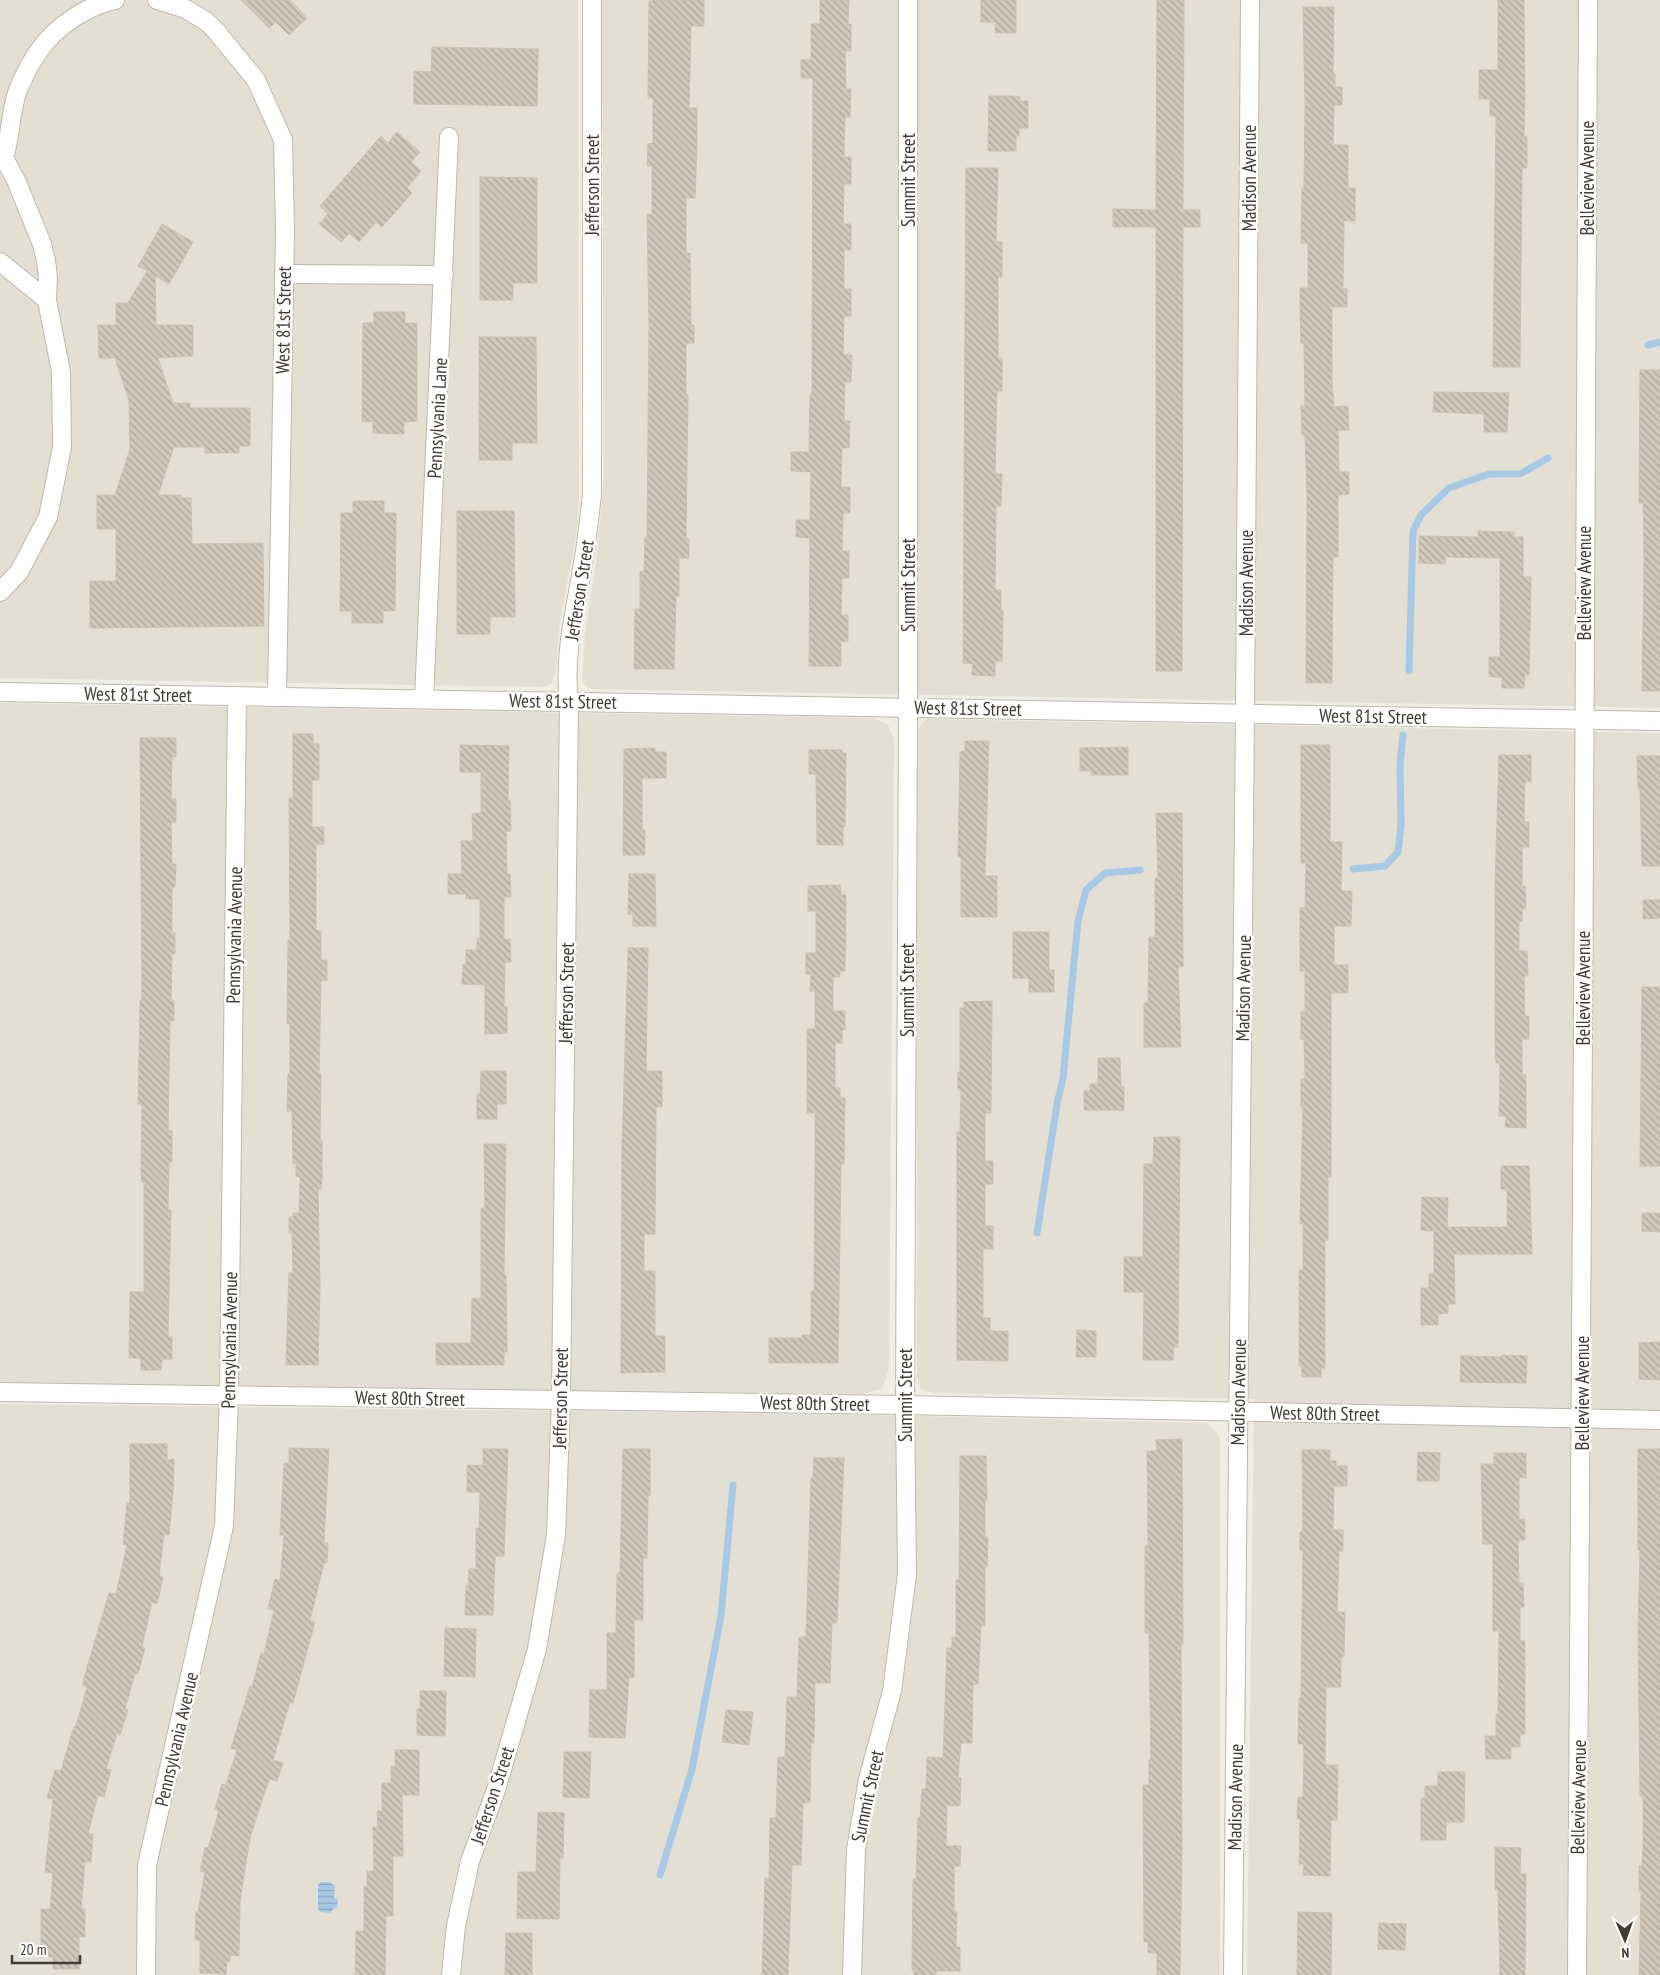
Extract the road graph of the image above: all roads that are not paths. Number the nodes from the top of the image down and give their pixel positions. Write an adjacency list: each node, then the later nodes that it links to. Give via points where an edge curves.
1 (115, 0): 8 (street, via 98,4 75,16 46,41 18,90)
2 (157, 0): 10 (street, West 81st Street, via 186,9 207,22 256,80 283,140)
3 (592, 0): 18 (street, Jefferson Street, via 592,495 570,645 566,682)
4 (908, 0): 19 (street, Summit Street)
5 (1250, 0): 20 (street, Madison Avenue)
6 (1588, 0): 21 (street, Belleview Avenue)
7 (448, 137): 11 (street, Pennsylvania Lane)
8 (2, 159): 12 (street, via 16,180 42,244 48,277)
9 (0, 262): 12 (street)
10 (284, 274): 11 (street); 16 (street, West 81st Street)
11 (444, 275): 17 (street, Pennsylvania Lane)
12 (47, 300): 13 (street, via 61,372 62,447 48,517 19,572)
13 (0, 592)
14 (0, 692): 15 (street, West 81st Street)
15 (237, 696): 16 (street, West 81st Street); 24 (street, Pennsylvania Avenue)
16 (277, 697): 17 (street, West 81st Street)
17 (424, 699): 18 (street, West 81st Street)
18 (569, 701): 19 (street, West 81st Street); 25 (street, Jefferson Street)
19 (908, 707): 20 (street, West 81st Street); 26 (street, Summit Street)
20 (1245, 713): 21 (street, West 81st Street); 27 (street, Madison Avenue)
21 (1583, 720): 22 (street, West 81st Street); 28 (street, Belleview Avenue)
22 (1660, 721)
23 (0, 1392): 24 (street, West 80th Street)
24 (229, 1396): 25 (street, West 80th Street); 30 (street, Pennsylvania Avenue, via 224,1526 147,1865)
25 (561, 1400): 26 (street, West 80th Street); 31 (street, Jefferson Street, via 556,1535 537,1649 496,1790 470,1861 456,1926)
26 (904, 1404): 27 (street, West 80th Street); 32 (street, Summit Street, via 907,1574 892,1691 868,1779 856,1850)
27 (1238, 1412): 28 (street, West 80th Street); 33 (street, Madison Avenue)
28 (1582, 1419): 29 (street, West 80th Street); 34 (street, Belleview Avenue)
29 (1660, 1420)
30 (146, 1975)
31 (451, 1975)
32 (852, 1975)
33 (1233, 1975)
34 (1577, 1975)

